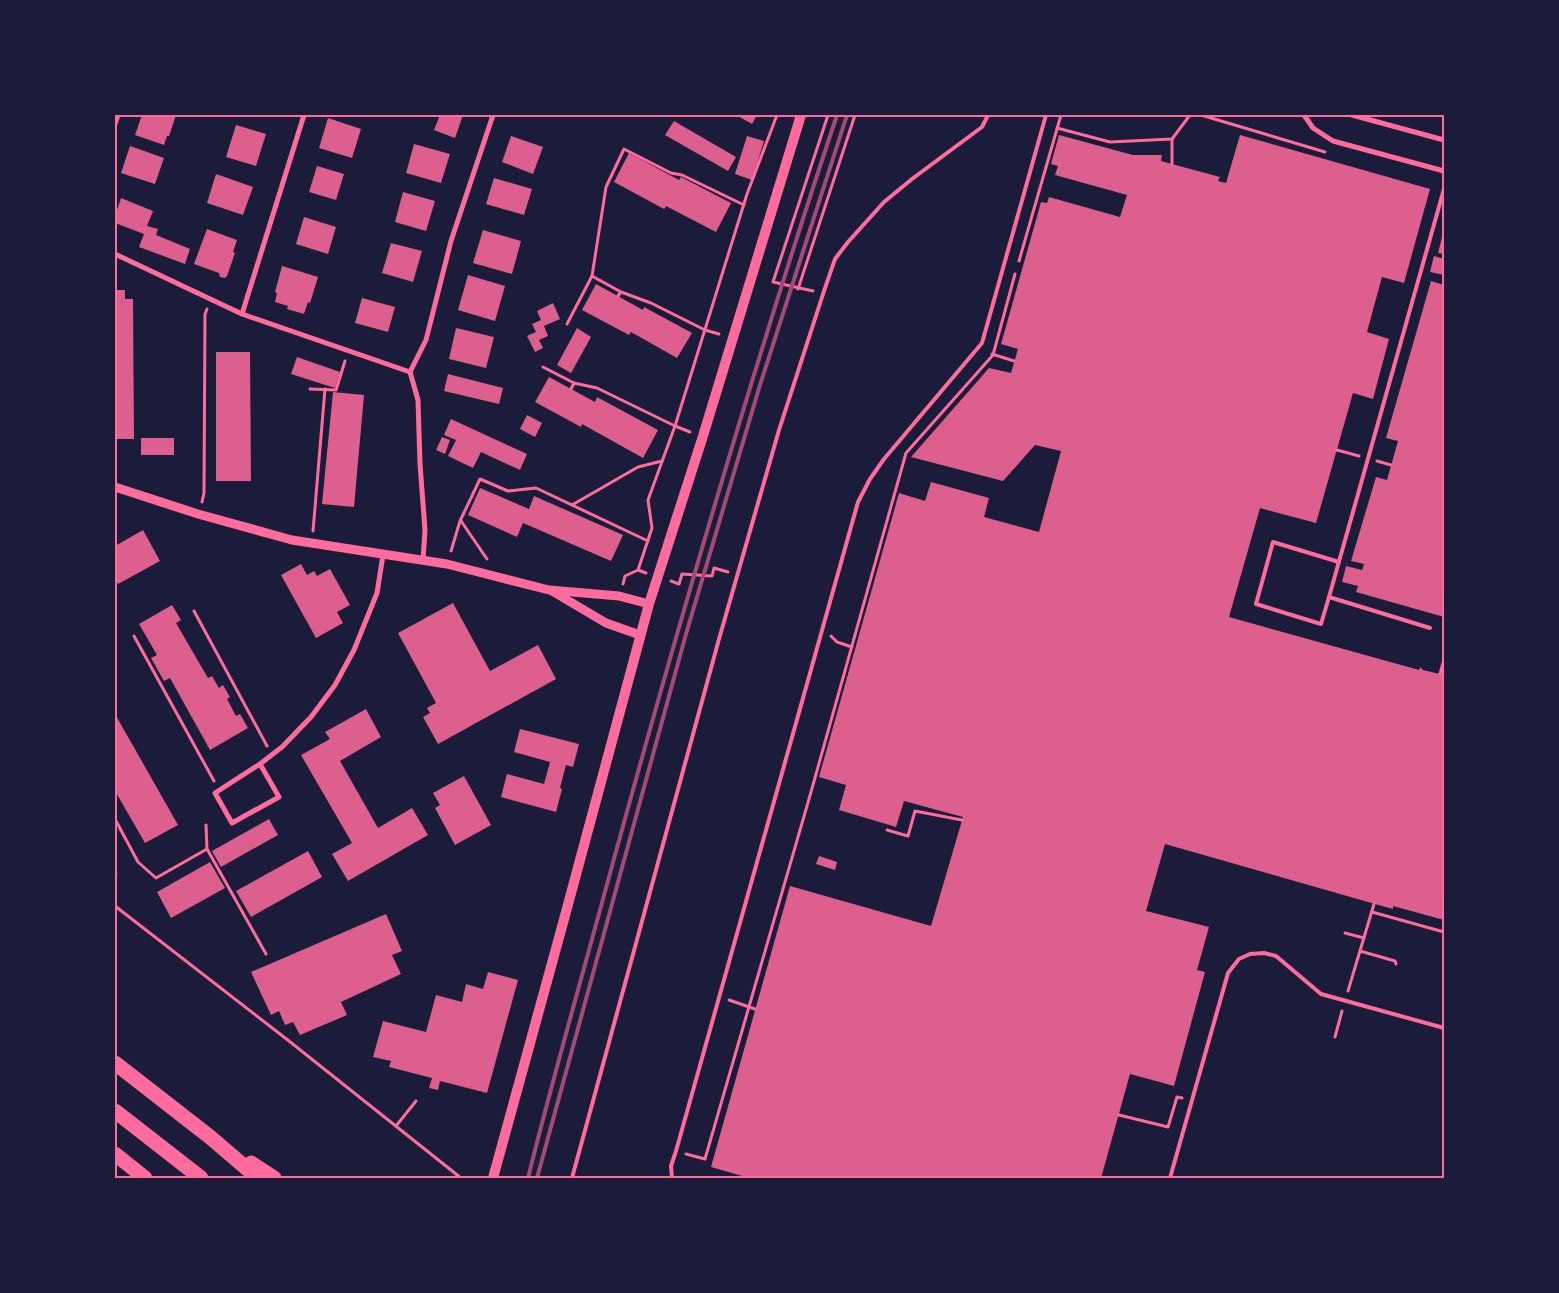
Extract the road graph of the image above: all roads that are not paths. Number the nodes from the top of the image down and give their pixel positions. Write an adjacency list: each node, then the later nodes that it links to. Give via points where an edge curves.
1 (118, 115): 11 (street)
2 (304, 115): 16 (street)
3 (493, 115): 17 (street, via 452,241 426,340)
4 (801, 115): 24 (main road)
5 (988, 115): 38 (lane, via 982,127 884,202 835,259 755,510)
6 (1017, 115): 7 (lane)
7 (1036, 115)
8 (1046, 115): 39 (lane, via 982,342 884,459 858,502 676,1151)
9 (1304, 115): 13 (street, via 1313,128 1334,141)
10 (1352, 115): 12 (street)
11 (115, 124)
12 (1444, 140)
13 (1444, 171)
14 (1444, 189): 21 (lane)
15 (115, 254): 16 (street)
16 (242, 314): 17 (street)
17 (410, 372): 20 (street, via 418,400 425,530)
18 (115, 488): 19 (street, via 269,535)
19 (383, 555): 20 (street); 27 (street, via 377,593 335,685 311,717)
20 (423, 560): 22 (street)
21 (1339, 562): 23 (lane); 23 (lane, via 1273,542 1256,604 1321,624)
22 (549, 590): 24 (street, via 619,596); 26 (street, via 606,623)
23 (1329, 597): 25 (lane)
24 (649, 604): 26 (main road)
25 (1430, 628)
26 (640, 635): 37 (main road)
27 (260, 764): 27 (street, via 279,798 232,824 215,792)
28 (1444, 1028): 40 (lane, via 1321,994 1276,956 1250,954 1239,959 1228,973)
29 (115, 1062): 31 (highway)
30 (115, 1111): 34 (highway)
31 (210, 1136): 35 (highway); 36 (highway)
32 (115, 1154): 33 (highway)
33 (145, 1178)
34 (201, 1178)
35 (258, 1178)
36 (274, 1178)
37 (493, 1178)
38 (572, 1178)
39 (672, 1178)
40 (1170, 1178)

